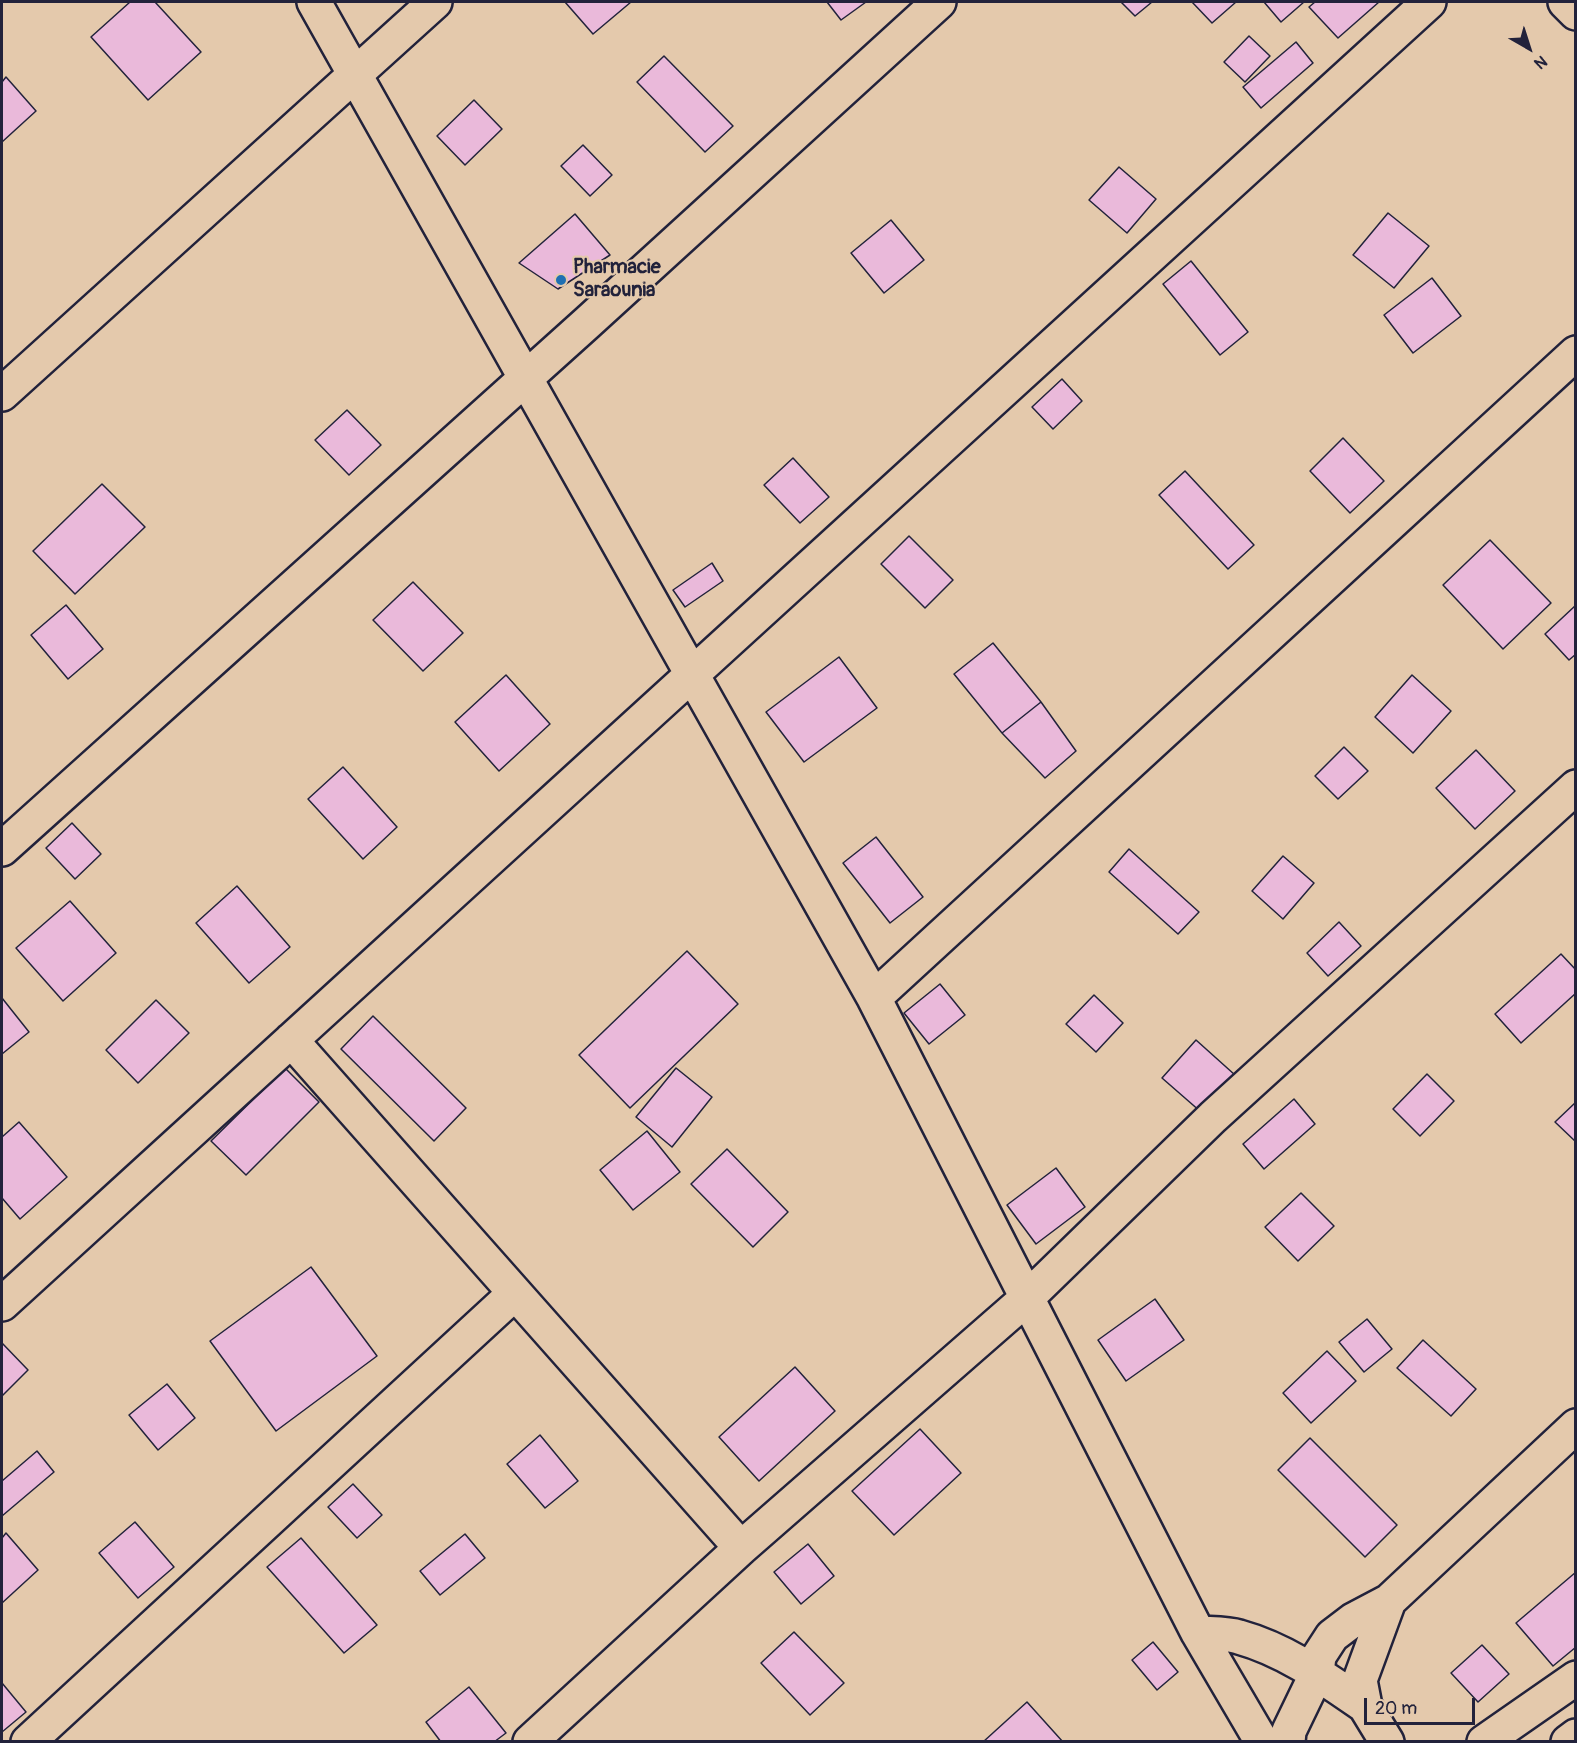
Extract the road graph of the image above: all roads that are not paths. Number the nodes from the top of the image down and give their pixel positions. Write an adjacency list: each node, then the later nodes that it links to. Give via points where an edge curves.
1 (314, 2): 7 (street)
2 (435, 2): 7 (street)
3 (939, 2): 9 (street)
4 (1429, 2): 11 (street)
5 (1565, 2): 6 (street)
6 (1575, 13)
7 (354, 75): 9 (street); 10 (street)
8 (1575, 353): 14 (street)
9 (525, 377): 11 (street); 13 (street)
10 (2, 394)
11 (691, 674): 14 (street); 15 (street)
12 (1575, 787): 17 (street, via 1213,1117)
13 (2, 849)
14 (874, 998): 17 (street)
15 (291, 1040): 16 (street); 18 (street)
16 (515, 1293): 20 (street); 29 (street)
17 (1026, 1299): 20 (street); 22 (street)
18 (2, 1304)
19 (1575, 1426): 21 (street)
20 (741, 1548): 30 (street)
21 (1389, 1601): 23 (street); 27 (street, via 1360,1680)
22 (1198, 1633): 24 (street, via 1237,1636); 31 (street)
23 (1332, 1636): 24 (street, via 1310,1649); 25 (street, via 1319,1656)
24 (1278, 1653): 25 (street)
25 (1317, 1673): 27 (street); 32 (street, via 1289,1731)
26 (1575, 1678): 34 (street)
27 (1365, 1706): 33 (street)
28 (1575, 1736): 35 (street)
29 (28, 1742)
30 (530, 1742)
31 (1262, 1742)
32 (1288, 1742)
33 (1388, 1742)
34 (1484, 1742)
35 (1568, 1742)

